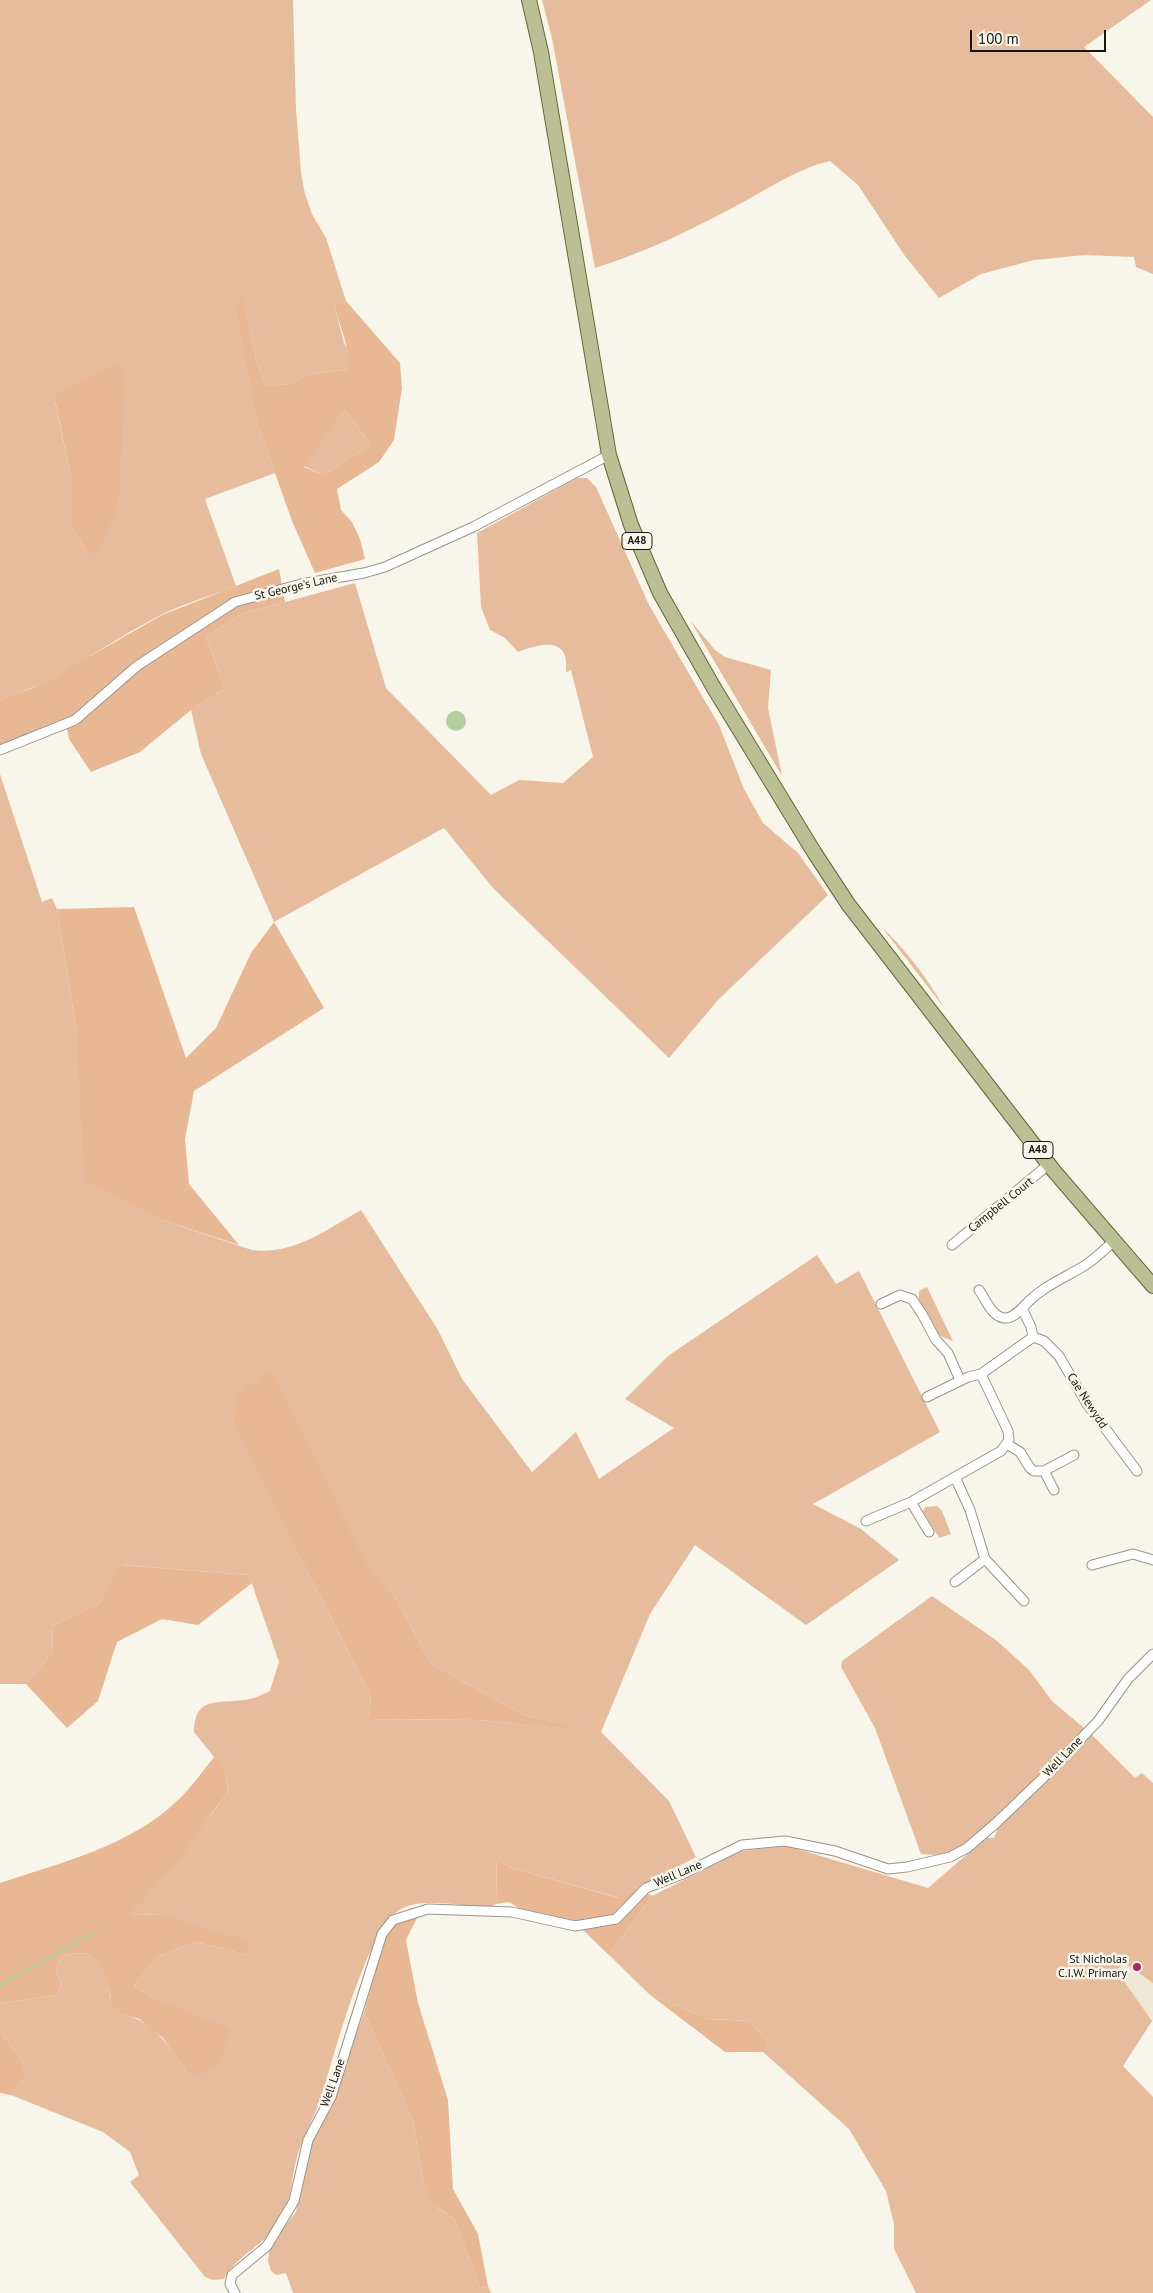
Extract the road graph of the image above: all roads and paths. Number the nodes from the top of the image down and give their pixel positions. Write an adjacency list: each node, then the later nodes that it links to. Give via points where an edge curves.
1 (529, 0): 2 (main road, A48, via 541,52)
2 (609, 455): 3 (street, St George's Lane, via 473,527 385,567 301,584 235,602 137,666 75,720); 4 (main road, A48, via 642,554 672,618 814,852 887,958)
3 (0, 750)
4 (1049, 1164): 5 (main road, A48); 6 (street, Campbell Court)
5 (1113, 1242): 7 (main road, A48); 10 (street, via 1087,1264 1048,1286)
6 (952, 1245)
7 (1153, 1286)
8 (979, 1290): 10 (street, via 998,1316 1005,1318)
9 (881, 1304): 13 (street, via 900,1295 912,1300 936,1340 948,1353)
10 (1023, 1310): 11 (street)
11 (1033, 1337): 12 (street); 18 (street, Cae Newydd, via 1049,1344 1059,1356 1092,1412)
12 (981, 1374): 13 (street); 15 (street, via 1010,1436)
13 (960, 1380): 14 (street)
14 (927, 1397)
15 (1007, 1444): 17 (street, via 1022,1454 1030,1468); 19 (street, via 1001,1451)
16 (1074, 1454): 17 (street)
17 (1044, 1471): 20 (street)
18 (1137, 1471)
19 (955, 1476): 21 (street); 24 (street, via 970,1510)
20 (1054, 1490)
21 (911, 1502): 22 (street); 23 (street)
22 (866, 1521)
23 (929, 1532)
24 (985, 1559): 27 (street); 28 (street)
25 (1153, 1560): 26 (street, via 1134,1554)
26 (1092, 1565)
27 (955, 1582)
28 (1024, 1601)
29 (1153, 1654): 30 (street, Well Lane, via 1128,1679 1098,1721 1043,1778 967,1848 950,1857 888,1869 835,1851 785,1841 742,1845 646,1888 616,1919 575,1926 512,1912 428,1909 394,1920 382,1934 331,2096 308,2140 294,2201 267,2246 232,2275 230,2284)
30 (235, 2293)

